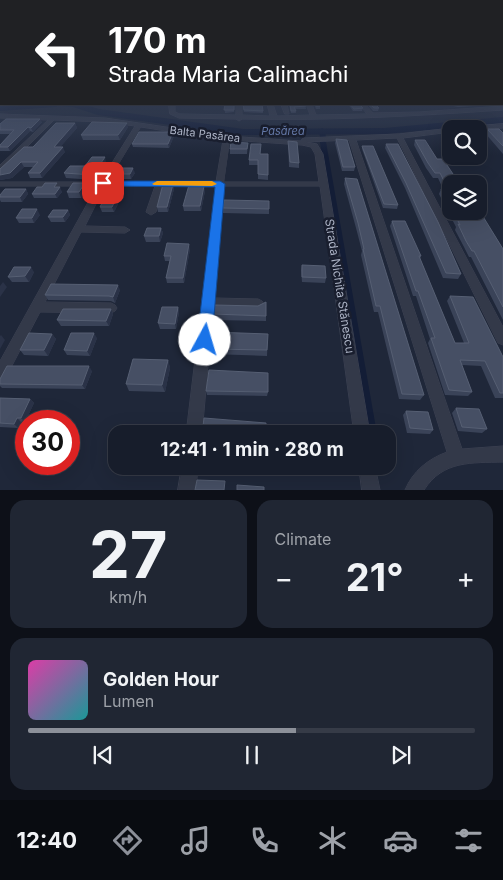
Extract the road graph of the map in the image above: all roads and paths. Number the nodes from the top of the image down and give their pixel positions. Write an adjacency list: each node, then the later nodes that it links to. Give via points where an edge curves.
1 (172, 110): 15 (street, via 179,116)
2 (239, 110): 15 (street)
3 (272, 110): 13 (street)
4 (286, 110): 8 (street)
5 (311, 110): 12 (street)
6 (367, 110): 9 (street)
7 (477, 110): 9 (street)
8 (287, 113)
9 (371, 115): 12 (street)
10 (0, 116): 11 (street, Balta Pasărea)
11 (11, 116): 14 (street, Balta Pasărea); 16 (street)
12 (314, 117): 13 (street)
13 (274, 118): 15 (street)
14 (52, 119): 17 (street, Balta Pasărea, via 105,120); 26 (street)
15 (239, 119)
16 (0, 125)
17 (139, 125): 22 (street, Balta Pasărea); 27 (street)
18 (499, 126): 20 (street)
19 (442, 131): 21 (street, Balta Pasărea)
20 (503, 134)
21 (399, 136): 23 (street, Balta Pasărea); 39 (street)
22 (227, 138): 24 (street, Balta Pasărea); 30 (street)
23 (352, 138): 24 (street, Balta Pasărea); 44 (street)
24 (291, 142): 25 (street, Balta Pasărea)
25 (309, 144): 31 (street, Strada Nichita Stănescu, via 319,154)
26 (0, 169)
27 (103, 183): 28 (street); 29 (street); 33 (street)
28 (0, 184)
29 (160, 184): 30 (street); 32 (street)
30 (220, 184): 31 (street); 35 (street)
31 (324, 184): 42 (street, Strada Nichita Stănescu)
32 (151, 212)
33 (78, 229): 34 (street); 37 (street)
34 (125, 230)
35 (209, 303): 36 (street); 41 (street)
36 (258, 304)
37 (36, 307): 38 (street); 40 (street)
38 (111, 308)
39 (503, 339)
40 (0, 374)
41 (195, 425)
42 (361, 425)
43 (503, 454): 44 (street)
44 (456, 456): 49 (street, via 437,463 424,473)
45 (189, 475): 47 (street)
46 (368, 475): 48 (street)
47 (187, 490)
48 (370, 490)
49 (414, 490)

